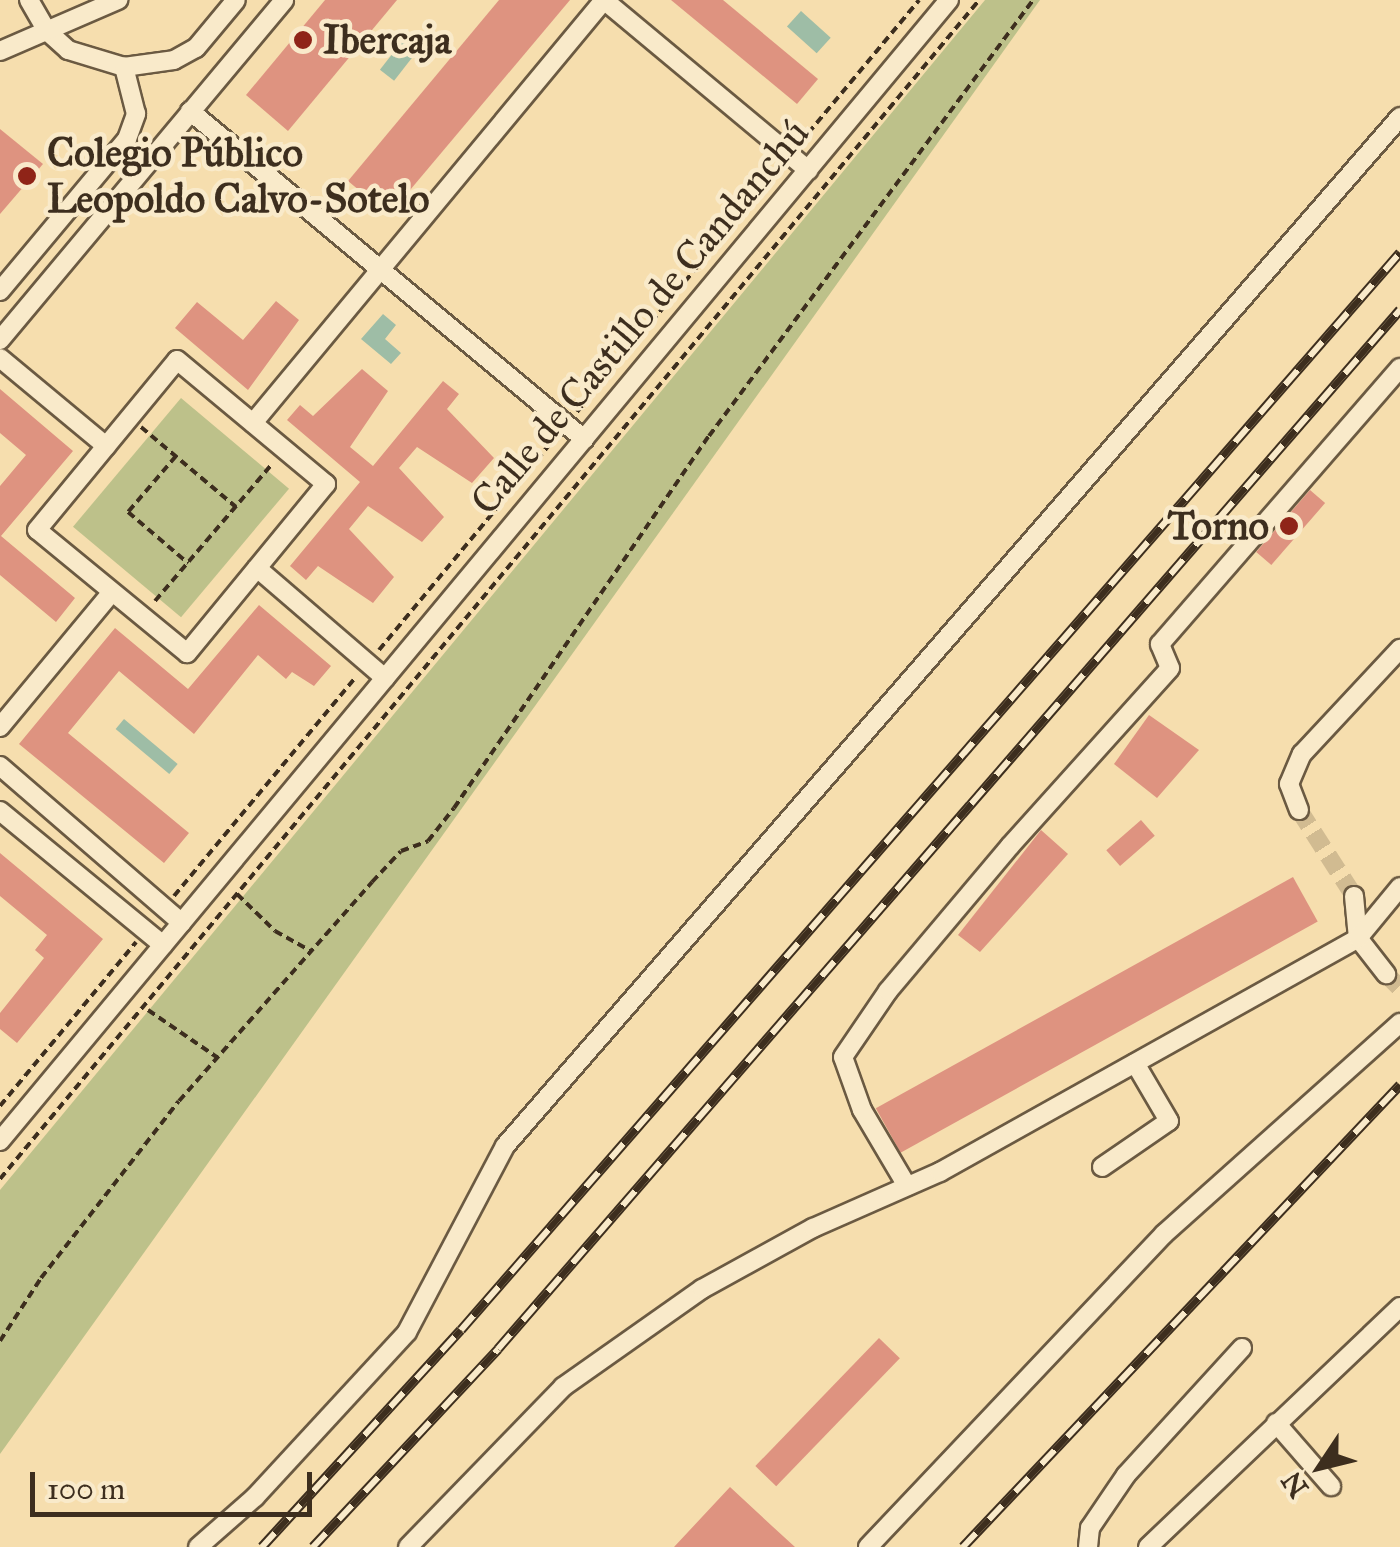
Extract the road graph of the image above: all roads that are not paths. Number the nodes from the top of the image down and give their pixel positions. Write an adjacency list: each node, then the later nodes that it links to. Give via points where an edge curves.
1 (29, 0): 7 (street)
2 (118, 0): 7 (street)
3 (284, 0): 10 (street)
4 (604, 0): 12 (street); 13 (street)
5 (948, 0): 12 (street, Calle de Castillo de Candanchú)
6 (232, 8): 9 (street, via 174,60); 10 (street, via 226,49)
7 (46, 30): 8 (street); 9 (street, via 68,50)
8 (0, 51)
9 (124, 67): 14 (street, via 136,114 127,139)
10 (190, 110): 13 (street); 15 (street)
11 (1400, 116): 44 (street, via 505,1146 407,1332 255,1497)
12 (808, 170): 19 (street, Calle de Castillo de Candanchú)
13 (380, 270): 18 (street); 19 (street)
14 (0, 291)
15 (0, 340)
16 (0, 358): 20 (street)
17 (1400, 368): 39 (street, via 1160,644 1170,668 888,990 843,1057 862,1110)
18 (252, 423): 20 (street, via 177,360); 21 (street, via 326,484)
19 (584, 439): 24 (street, Calle de Castillo de Candanchú)
20 (106, 446): 22 (street, via 38,530)
21 (257, 568): 22 (street, via 187,653); 24 (street)
22 (112, 592): 25 (street)
23 (1400, 649): 27 (street, via 1302,754 1289,784)
24 (385, 678): 31 (street, Calle de Castillo de Candanchú)
25 (0, 726)
26 (0, 766): 31 (street)
27 (1299, 810)
28 (0, 811): 33 (street)
29 (1400, 887): 32 (street)
30 (1354, 896): 32 (street)
31 (182, 923): 33 (street, Calle de Castillo de Candanchú)
32 (1358, 938): 34 (street); 36 (street)
33 (164, 945): 37 (street, Calle de Castillo de Candanchú)
34 (1386, 974)
35 (1400, 1023): 46 (street, via 1164,1234)
36 (1135, 1063): 38 (street, via 1168,1121); 39 (street)
37 (0, 1141)
38 (1102, 1167)
39 (907, 1186): 45 (street, via 760,1256 604,1357 563,1387)
40 (1400, 1307): 42 (street)
41 (1242, 1348): 47 (street, via 1126,1474 1090,1528)
42 (1276, 1423): 43 (street); 48 (street)
43 (1331, 1486)
44 (198, 1547)
45 (408, 1547)
46 (868, 1547)
47 (1088, 1547)
48 (1148, 1547)

